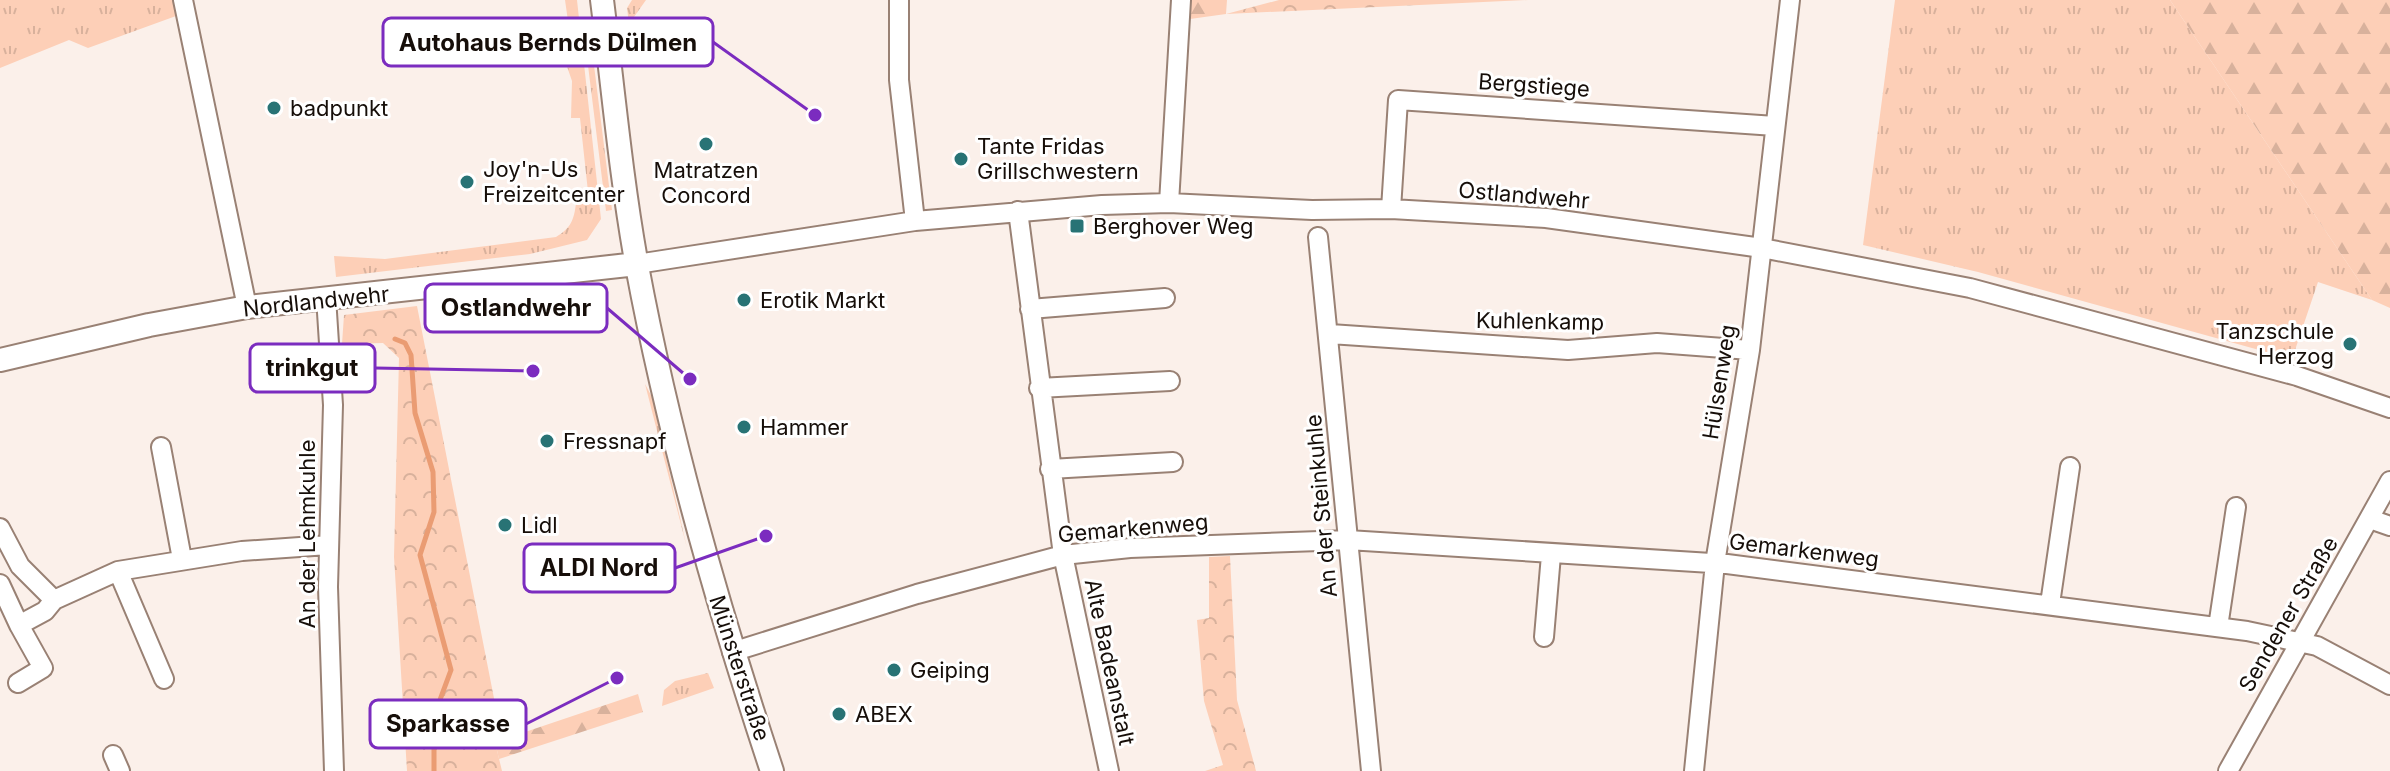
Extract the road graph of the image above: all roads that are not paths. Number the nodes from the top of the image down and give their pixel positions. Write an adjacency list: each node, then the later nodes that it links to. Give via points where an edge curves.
1 (183, 0): 16 (street)
2 (602, 0): 13 (main road, Münsterstraße)
3 (899, 0): 10 (street, via 899,80)
4 (1181, 0): 7 (street)
5 (1790, 0): 6 (street, Hülsenweg)
6 (1775, 126): 8 (street, Bergstiege, via 1398,100); 12 (street, Hülsenweg)
7 (1169, 203): 8 (street, Ostlandwehr); 9 (street, Ostlandwehr)
8 (1391, 209): 12 (street, Ostlandwehr, via 1546,218)
9 (1018, 211): 10 (street, Ostlandwehr); 17 (street, Alte Badeanstalt)
10 (915, 221): 13 (street, Ostlandwehr)
11 (1318, 237): 18 (street, An der Steinkuhle)
12 (1762, 248): 19 (street, Hülsenweg); 23 (street, Ostlandwehr, via 1970,288 2297,376)
13 (637, 264): 14 (main road, Nordlandwehr); 48 (main road, Münsterstraße, via 681,465)
14 (326, 297): 16 (main road, Nordlandwehr); 34 (street, An der Lehmkuhle, via 333,405)
15 (1165, 298): 17 (street)
16 (247, 307): 20 (main road, Nordlandwehr)
17 (1030, 309): 22 (street, Alte Badeanstalt)
18 (1330, 334): 19 (street, Kuhlenkamp, via 1568,350 1657,343); 33 (street, An der Steinkuhle)
19 (1750, 350): 38 (street, Hülsenweg)
20 (0, 360)
21 (1170, 381): 22 (street)
22 (1039, 388): 27 (street, Alte Badeanstalt)
23 (2390, 408)
24 (161, 447): 37 (street)
25 (1173, 462): 27 (street)
26 (2070, 467): 43 (street)
27 (1050, 469): 35 (street, Alte Badeanstalt)
28 (2390, 481): 30 (street, Sendener Straße)
29 (2236, 507): 45 (street)
30 (2370, 519): 31 (street); 47 (street, Sendener Straße)
31 (2390, 526)
32 (0, 528): 39 (street)
33 (1348, 540): 35 (street, Gemarkenweg); 36 (street, Gemarkenweg); 56 (street, An der Steinkuhle)
34 (328, 545): 37 (street); 53 (street, An der Lehmkuhle)
35 (1063, 555): 48 (street, Gemarkenweg); 55 (street, Alte Badeanstalt)
36 (1551, 555): 38 (street, Gemarkenweg); 46 (street)
37 (182, 559): 40 (street)
38 (1715, 563): 43 (street, Gemarkenweg); 57 (street, Hülsenweg)
39 (20, 566): 41 (street); 42 (street)
40 (118, 571): 42 (street); 50 (street)
41 (0, 581): 44 (street)
42 (54, 600): 44 (street)
43 (2050, 604): 45 (street, Gemarkenweg)
44 (19, 625): 52 (street, via 43,668)
45 (2218, 627): 47 (street, Gemarkenweg)
46 (1544, 637)
47 (2297, 643): 51 (street, Gemarkenweg, via 2317,646); 58 (street, Sendener Straße)
48 (732, 652): 54 (main road, Münsterstraße)
49 (2390, 663): 51 (street)
50 (164, 679)
51 (2384, 681)
52 (18, 683)
53 (334, 771)
54 (772, 771)
55 (1109, 771)
56 (1371, 771)
57 (1694, 771)
58 (2228, 771)

